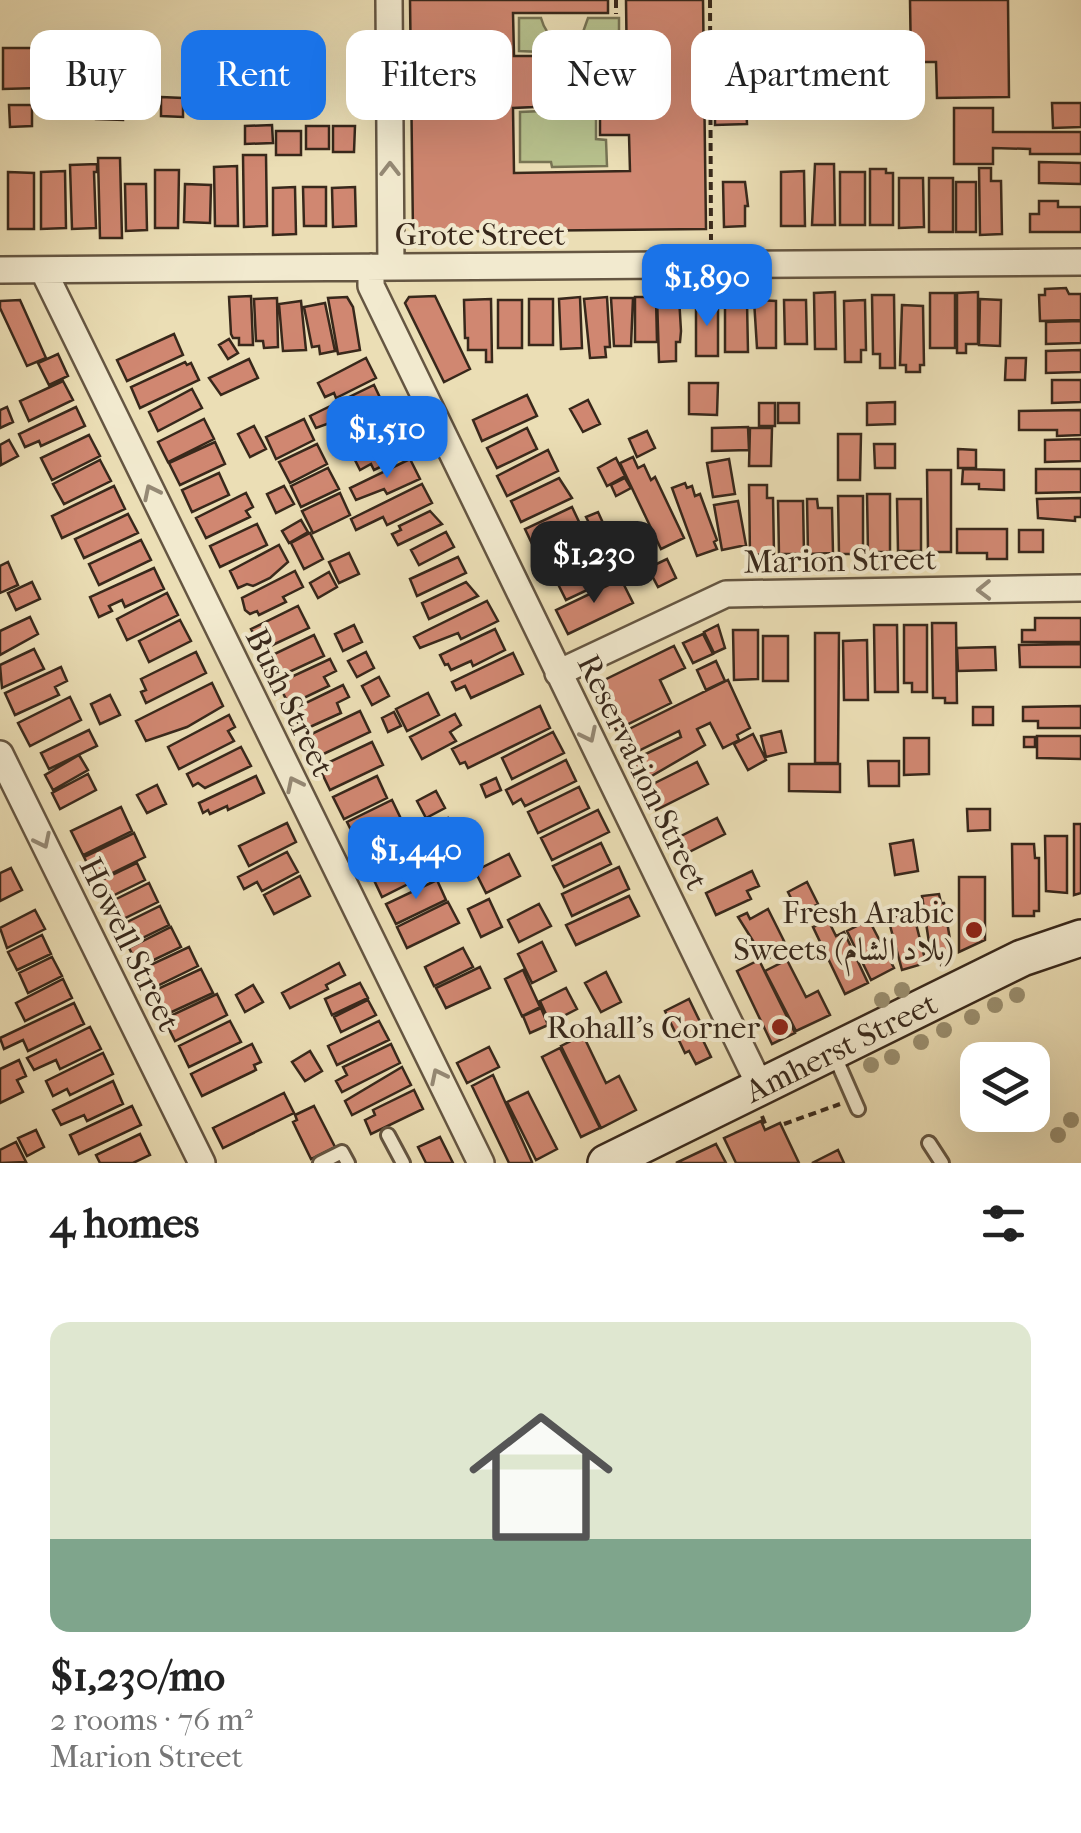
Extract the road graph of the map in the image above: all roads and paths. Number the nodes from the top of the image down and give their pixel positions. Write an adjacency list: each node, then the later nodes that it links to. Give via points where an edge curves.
1 (388, 0): 7 (street, Reservation Street, one-way to 1)
2 (616, 0): 4 (path)
3 (710, 0): 6 (path)
4 (616, 14)
5 (1081, 262): 6 (street, Grote Street)
6 (712, 265): 7 (street, Grote Street)
7 (381, 267): 9 (street, Grote Street); 11 (street, Reservation Street, via 371,286)
8 (0, 270): 9 (street, Grote Street)
9 (42, 270): 25 (street, Bush Street, one-way to 9)
10 (1081, 588): 11 (street, Marion Street, one-way to 11, via 726,594)
11 (558, 672): 15 (street, Reservation Street, one-way to 15)
12 (0, 754): 21 (street, Howell Street, one-way to 21)
13 (1081, 938): 14 (street, Amherst Street, via 1022,958)
14 (833, 1052): 15 (street, Amherst Street); 17 (lane)
15 (761, 1088): 26 (street, Amherst Street)
16 (840, 1104): 18 (path)
17 (858, 1109)
18 (784, 1124)
19 (388, 1135): 24 (lane)
20 (928, 1144): 27 (lane)
21 (202, 1163)
22 (320, 1163): 23 (lane, via 342,1152)
23 (348, 1163)
24 (402, 1163)
25 (481, 1163)
26 (606, 1163)
27 (942, 1163)

